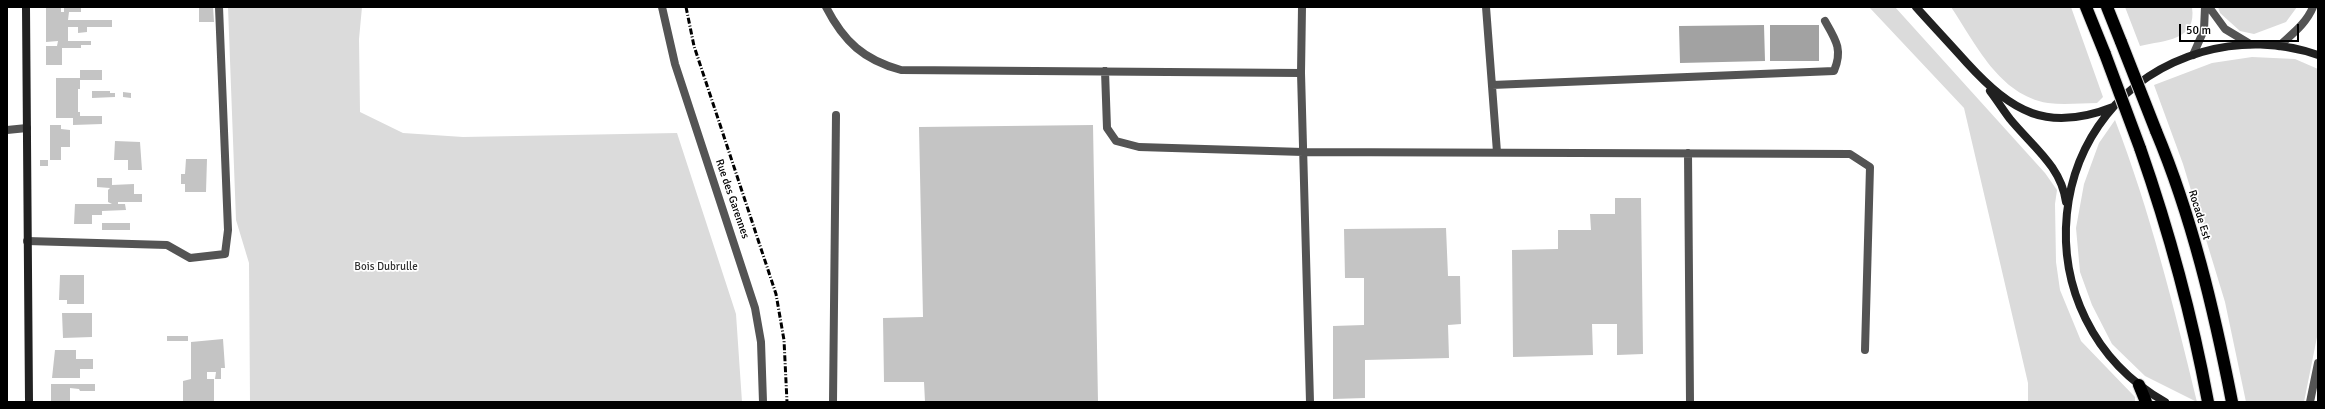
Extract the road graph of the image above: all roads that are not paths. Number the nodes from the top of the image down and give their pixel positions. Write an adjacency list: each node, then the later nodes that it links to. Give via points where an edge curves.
1 (26, 7): 24 (street)
2 (219, 7): 30 (street, via 228,230 225,254 190,258 166,245)
3 (662, 7): 35 (street, Rue des Garennes, via 675,64 755,308 761,342)
4 (826, 7): 18 (street, via 834,22 858,50 880,64 901,70)
5 (1302, 7): 19 (street)
6 (1486, 7): 21 (street)
7 (1916, 7): 20 (street)
8 (2086, 7): 41 (highway, bridge, via 2140,148 2172,248)
9 (2107, 7): 42 (highway, Rocade Est, bridge, via 2182,202 2196,248)
10 (2205, 7): 16 (street, via 2204,30)
11 (2209, 7): 14 (street, via 2226,29)
12 (2313, 7): 15 (street, via 2301,26)
13 (1825, 21): 21 (street, via 1837,42 1839,59 1834,71)
14 (2250, 44): 15 (street); 16 (street, via 2221,47)
15 (2279, 46): 17 (street)
16 (2193, 55): 22 (street, via 2150,76)
17 (2318, 55)
18 (1105, 71): 19 (street); 26 (street, via 1106,128 1116,141 1139,147)
19 (1300, 73): 26 (street)
20 (1982, 79): 22 (street, via 2016,107 2044,118 2079,118); 29 (street, via 2010,119 2054,168 2063,188)
21 (1492, 85): 27 (street)
22 (2114, 107): 29 (street, via 2085,150 2072,183)
23 (836, 115): 36 (street)
24 (27, 128): 25 (street); 30 (street)
25 (7, 130)
26 (1303, 152): 27 (street); 37 (street)
27 (1497, 152): 28 (street)
28 (1688, 152): 31 (street, via 1850,154 1870,167); 38 (street)
29 (2067, 208): 33 (street, via 2067,261 2081,312 2102,348 2123,372)
30 (28, 241): 34 (street)
31 (1865, 350)
32 (2318, 364): 43 (street)
33 (2140, 385): 39 (highway); 40 (street)
34 (29, 402)
35 (763, 402)
36 (833, 402)
37 (1310, 402)
38 (1690, 402)
39 (2146, 402)
40 (2165, 402)
41 (2208, 402)
42 (2232, 402)
43 (2310, 402)

